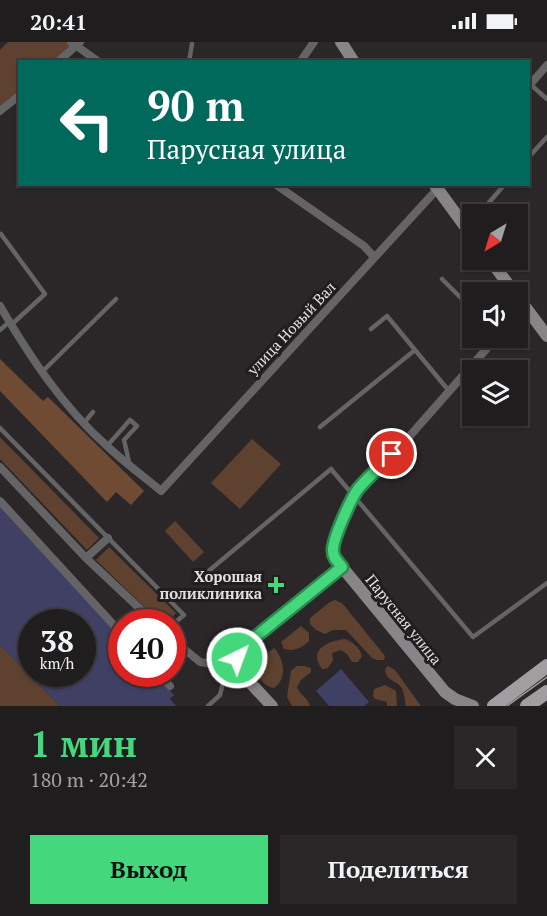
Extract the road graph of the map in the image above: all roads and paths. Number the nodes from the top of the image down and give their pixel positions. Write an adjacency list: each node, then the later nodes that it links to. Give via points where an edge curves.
1 (314, 42): 8 (street)
2 (341, 42): 9 (street)
3 (76, 43): 5 (street); 6 (street)
4 (192, 44): 7 (lane)
5 (60, 60)
6 (97, 60)
7 (189, 60)
8 (301, 60)
9 (353, 60)
10 (547, 65): 11 (street)
11 (530, 85)
12 (530, 87): 14 (lane)
13 (18, 96): 15 (street)
14 (547, 99)
15 (0, 111)
16 (547, 137): 17 (lane)
17 (530, 157)
18 (278, 186): 24 (street)
19 (437, 186): 22 (street); 24 (street, улица Новый Вал)
20 (503, 186): 21 (lane)
21 (488, 204)
22 (462, 219)
23 (1, 234): 30 (lane, via 45,294)
24 (374, 257): 43 (street, улица Новый Вал, via 161,491)
25 (442, 279): 27 (lane)
26 (116, 299): 36 (lane)
27 (462, 299)
28 (0, 306): 30 (street)
29 (528, 314): 33 (street)
30 (10, 324): 32 (lane); 36 (street)
31 (371, 329): 35 (lane, via 387,316)
32 (0, 330)
33 (547, 336)
34 (487, 348): 37 (street, Парусная улица)
35 (415, 350): 37 (lane); 40 (lane)
36 (42, 372): 39 (street)
37 (449, 390): 45 (street, Парусная улица)
38 (93, 412): 39 (lane)
39 (84, 423): 42 (street)
40 (320, 427)
41 (0, 428): 47 (lane)
42 (107, 446): 43 (street); 43 (lane, via 130,420 137,426 124,441)
43 (129, 465)
44 (0, 467): 48 (street)
45 (355, 495): 49 (street, Парусная улица, via 333,546 334,559); 50 (lane, via 331,469); 51 (lane, via 473,637)
46 (0, 501): 54 (street)
47 (108, 538): 48 (street); 53 (lane)
48 (86, 558): 52 (street)
49 (342, 567): 56 (street, via 243,647); 61 (street, Парусная улица)
50 (199, 579)
51 (547, 583)
52 (140, 609)
53 (178, 609)
54 (108, 619)
55 (186, 650): 57 (street, via 200,662)
56 (237, 658): 57 (street, via 225,657); 59 (street, via 242,665)
57 (218, 665): 60 (street)
58 (547, 666): 68 (main road)
59 (241, 673): 60 (street, via 235,679); 64 (street)
60 (224, 679): 63 (lane, via 220,695)
61 (445, 692): 65 (street); 66 (street)
62 (547, 692): 69 (main road)
63 (208, 706)
64 (272, 706)
65 (449, 706)
66 (473, 706)
67 (486, 706): 68 (street)
68 (494, 706)
69 (527, 706)

